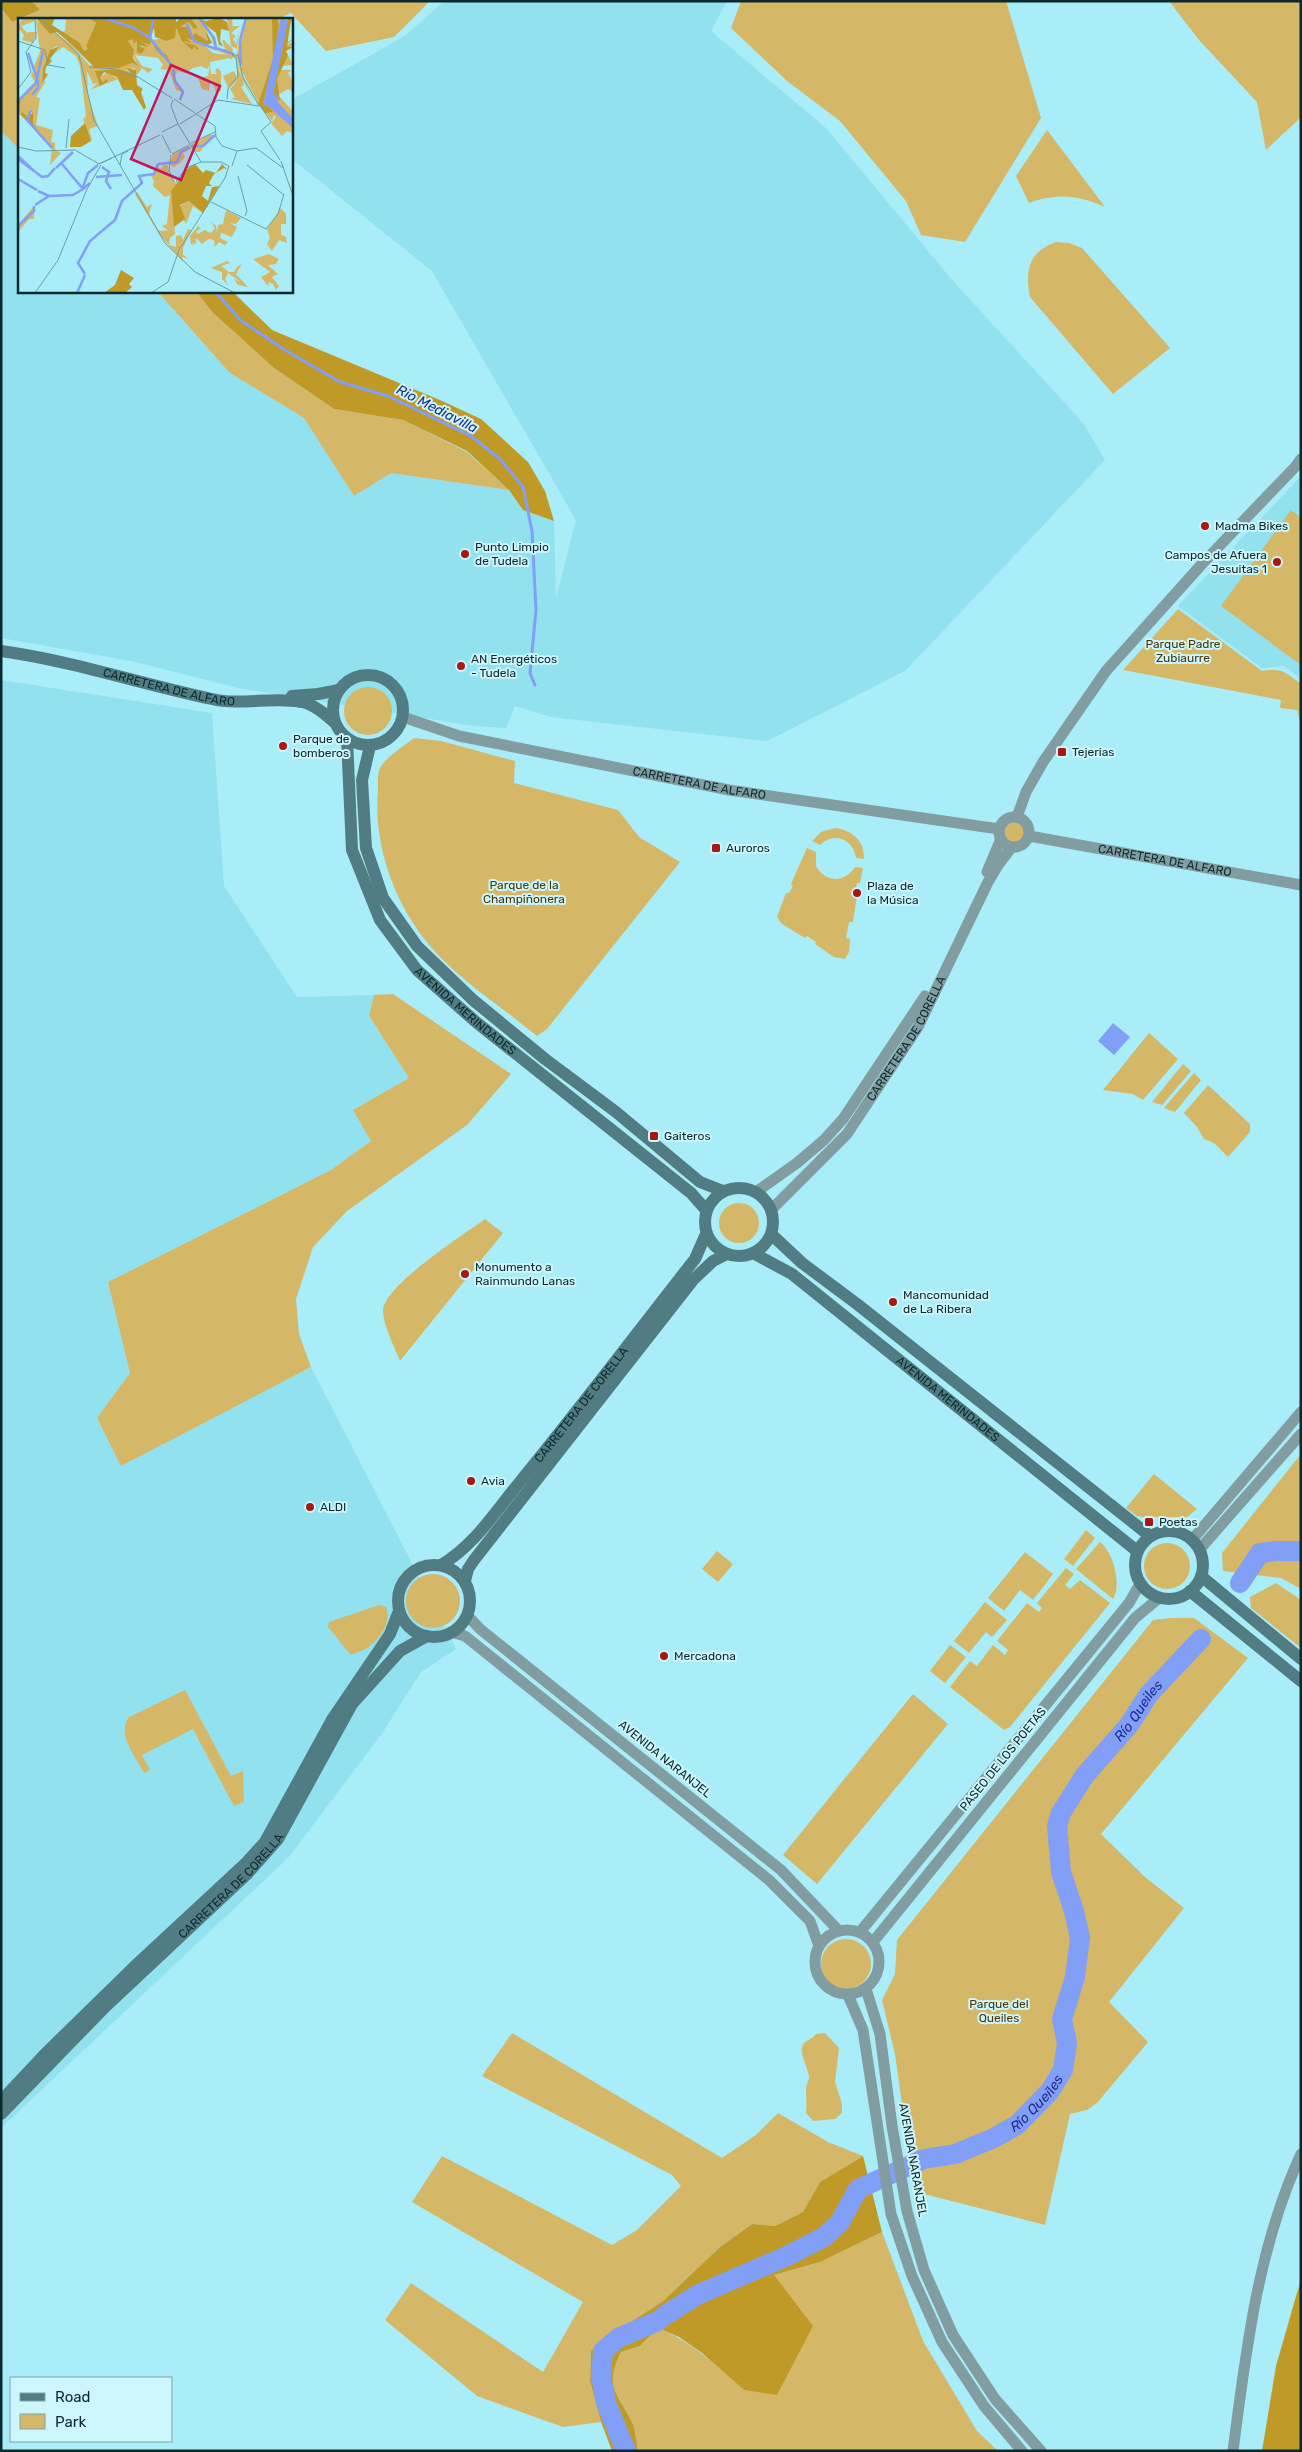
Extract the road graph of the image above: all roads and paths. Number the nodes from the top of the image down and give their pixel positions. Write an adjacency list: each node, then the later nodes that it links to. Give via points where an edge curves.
1 (1301, 458): 9 (street, via 1106,671 1043,762 1026,792)
2 (1, 646): 4 (main road, CARRETERA DE ALFARO, via 84,660 219,694 295,696)
3 (1, 651): 6 (main road, CARRETERA DE ALFARO, via 84,666 214,700 305,702)
4 (339, 690): 5 (main road, via 357,677 380,677 400,693 404,705); 6 (main road, via 332,711)
5 (403, 718): 8 (main road, via 393,736); 10 (street, CARRETERA DE ALFARO, via 459,736 729,790)
6 (334, 722): 7 (main road)
7 (347, 739): 8 (main road, via 358,745); 16 (main road, AVENIDA MERINDADES, via 352,850 380,920 412,963 476,1022 691,1192)
8 (370, 746): 14 (main road, AVENIDA MERINDADES, via 362,780 366,848 383,898 417,946 472,1000 545,1059 616,1112 700,1182)
9 (1018, 817): 10 (street, via 1011,816 1003,821); 11 (street, via 1026,822)
10 (1000, 834): 12 (street); 15 (street, CARRETERA DE CORELLA, via 984,880 933,983 843,1119 797,1163)
11 (1029, 836): 12 (street, via 1024,843); 13 (street, CARRETERA DE ALFARO)
12 (1012, 847): 17 (street, CARRETERA DE CORELLA, via 988,882 918,1027 847,1134)
13 (1301, 885)
14 (723, 1191): 15 (main road, via 745,1188); 16 (main road)
15 (756, 1192): 17 (main road)
16 (706, 1210): 18 (main road)
17 (771, 1210): 19 (main road, via 774,1222)
18 (706, 1234): 21 (main road, via 714,1246); 27 (main road, CARRETERA DE CORELLA, via 694,1259 533,1466 458,1554)
19 (771, 1234): 20 (main road, via 761,1249); 24 (main road, AVENIDA MERINDADES, via 802,1263)
20 (753, 1253): 21 (main road); 26 (main road, AVENIDA MERINDADES, via 792,1274)
21 (727, 1254): 29 (main road, CARRETERA DE CORELLA, via 713,1261 693,1280 474,1560)
22 (1301, 1412): 25 (street)
23 (1301, 1434): 25 (street)
24 (1150, 1536): 25 (main road, via 1172,1531 1183,1534); 26 (main road)
25 (1196, 1545): 28 (main road, via 1202,1558)
26 (1137, 1551): 30 (main road, via 1135,1568)
27 (441, 1565): 29 (main road, via 454,1571); 33 (main road, via 420,1567 406,1578 398,1597)
28 (1201, 1576): 31 (main road); 37 (main road)
29 (465, 1582): 34 (main road, via 470,1601)
30 (1140, 1584): 32 (main road); 40 (street, PASEO DE LOS POETAS, via 1124,1609)
31 (1190, 1591): 32 (main road, via 1181,1597); 38 (main road)
32 (1159, 1598): 41 (street, PASEO DE LOS POETAS, via 1135,1618)
33 (399, 1611): 36 (main road, via 412,1629); 47 (main road, CARRETERA DE CORELLA, via 390,1634 333,1718 265,1842 45,2054)
34 (467, 1615): 35 (main road); 39 (street, AVENIDA NARANJEL, via 781,1870)
35 (451, 1632): 36 (main road); 42 (street, via 465,1636 770,1880 810,1921)
36 (426, 1636): 48 (main road, CARRETERA DE CORELLA, via 400,1651 352,1704 278,1839 248,1873 106,2006)
37 (1301, 1659)
38 (1301, 1681)
39 (840, 1931): 40 (street); 42 (street, via 831,1934)
40 (860, 1932): 41 (street)
41 (873, 1942): 43 (street, via 880,1962 874,1982)
42 (819, 1946): 44 (street, via 815,1958 821,1982 830,1991)
43 (866, 1989): 44 (street); 52 (street, AVENIDA NARANJEL, via 880,2034 905,2204 924,2270 953,2335 995,2399)
44 (848, 1995): 51 (street, via 863,2030 891,2214 912,2276 942,2342 984,2406)
45 (48, 2041): 46 (main road, via 47,2046)
46 (1, 2095)
47 (1, 2101)
48 (1, 2114)
49 (1301, 2154): 53 (street, via 1269,2240 1256,2293)
50 (1301, 2166): 54 (street, via 1279,2226 1261,2301)
51 (1022, 2451)
52 (1040, 2451)
53 (1233, 2451)
54 (1238, 2451)

